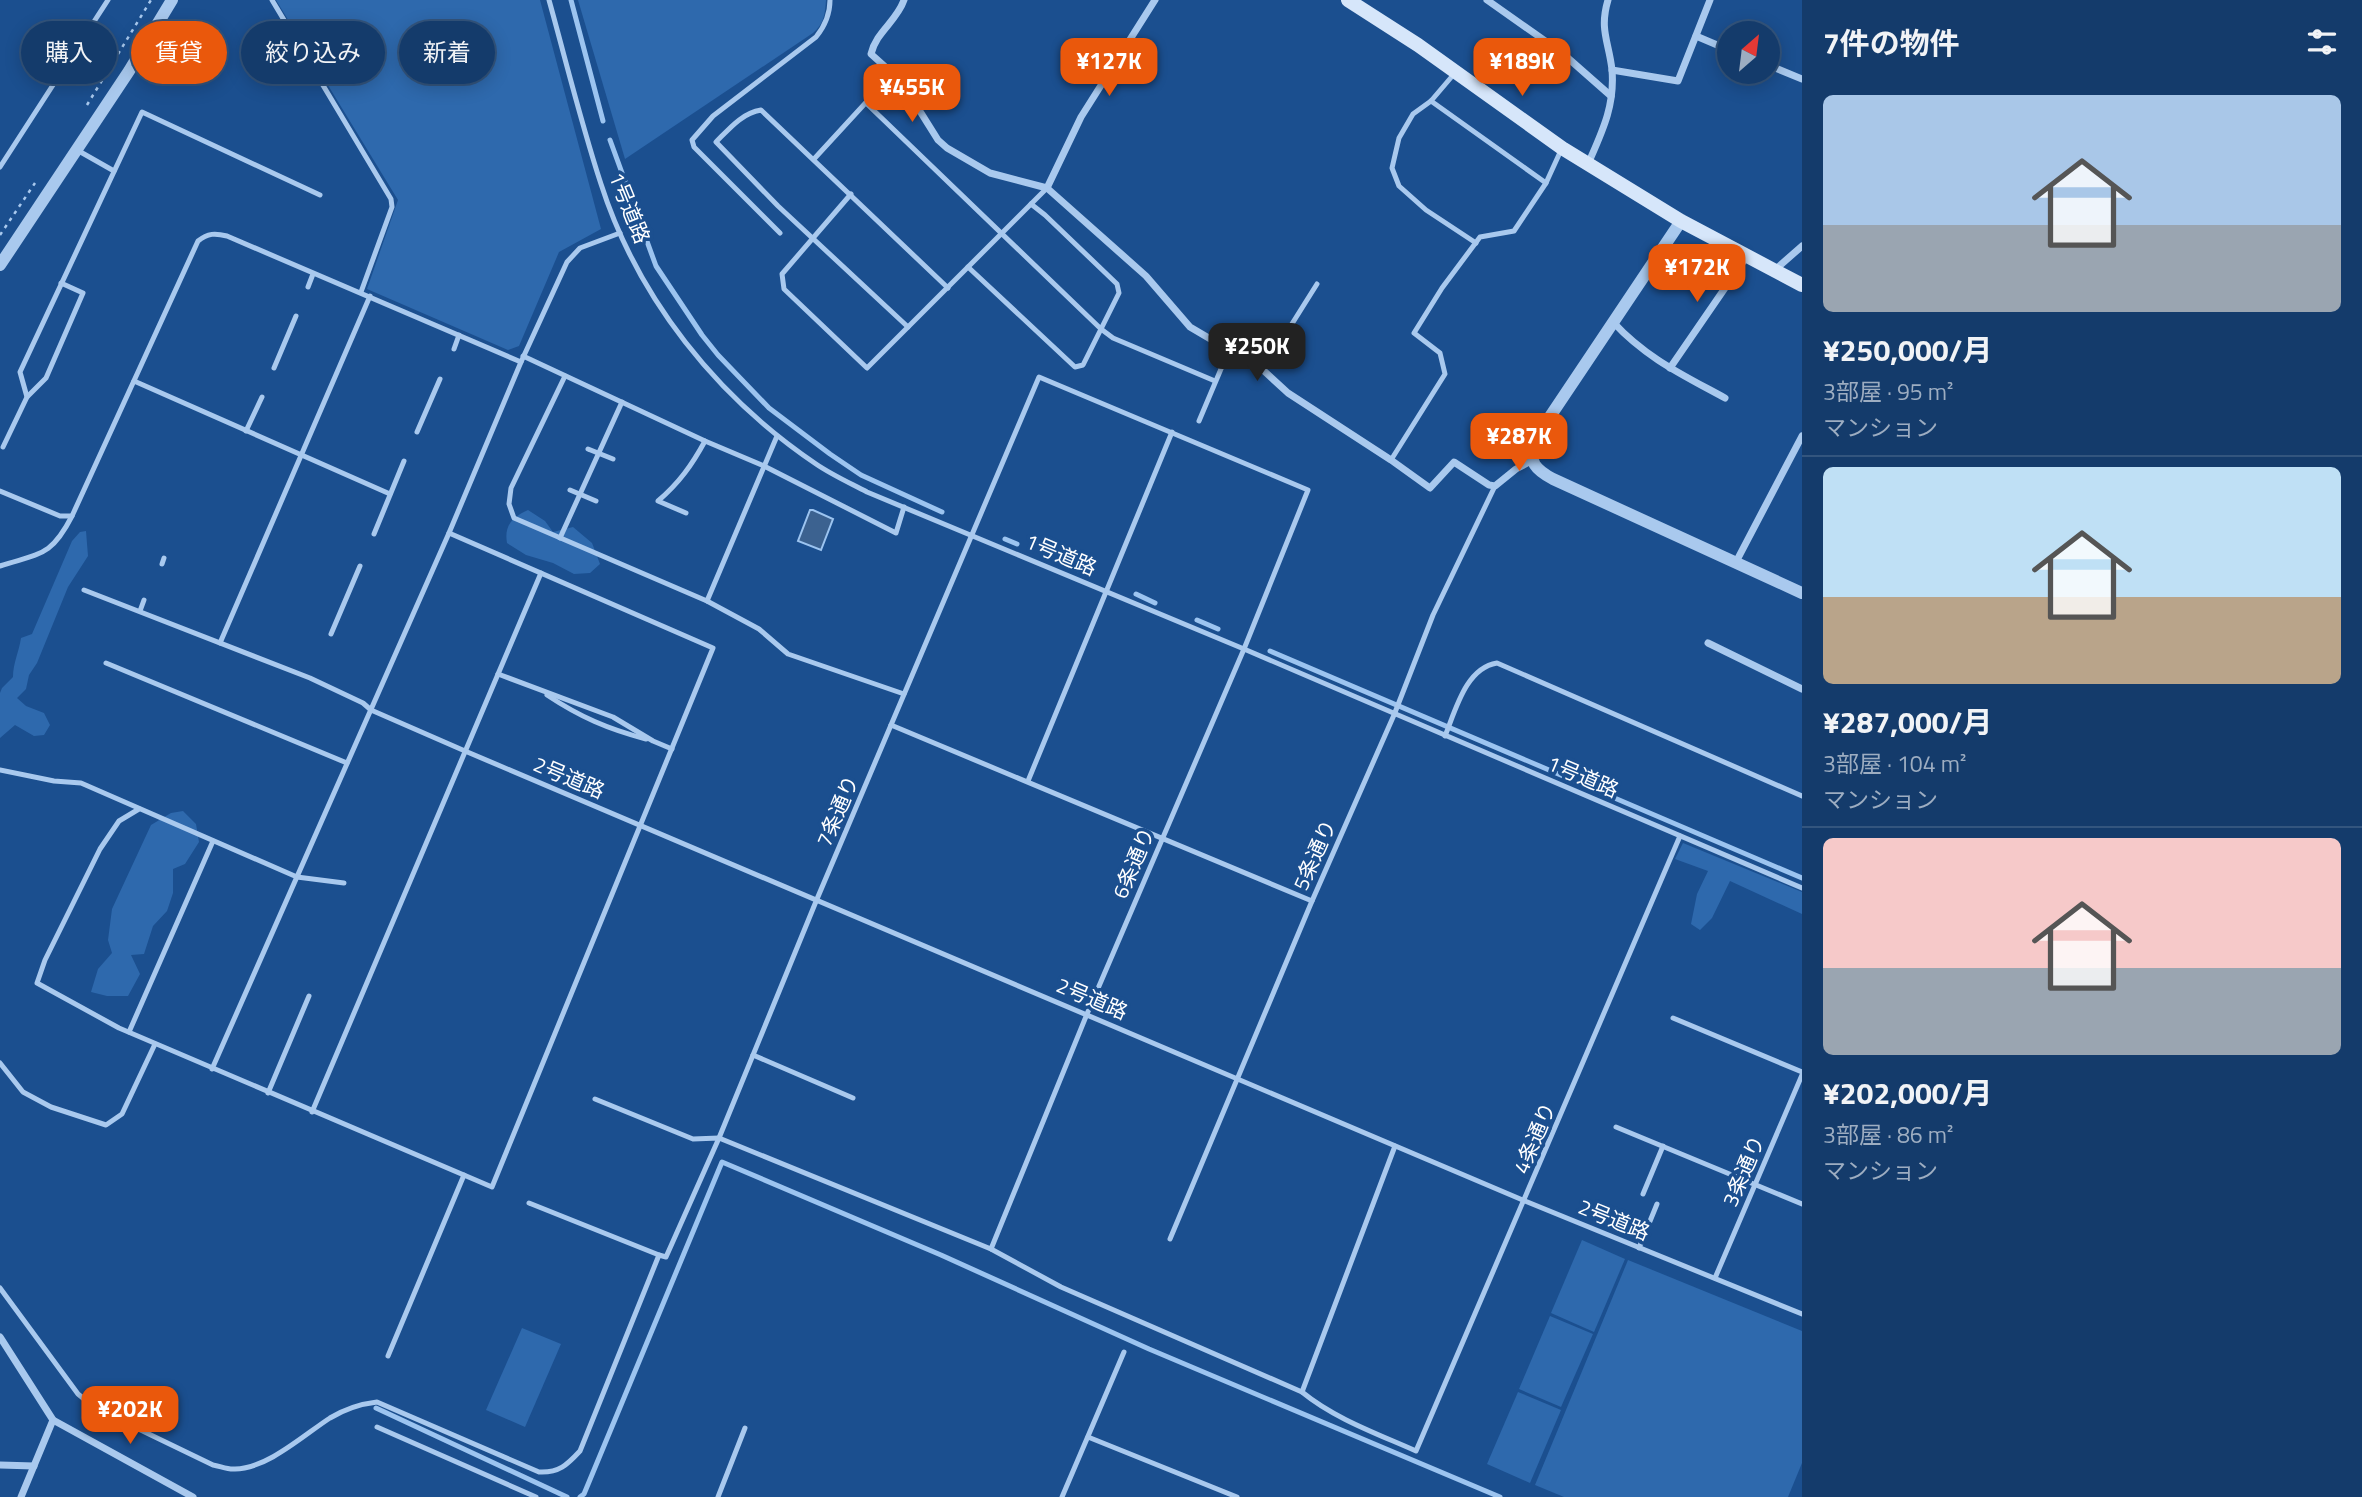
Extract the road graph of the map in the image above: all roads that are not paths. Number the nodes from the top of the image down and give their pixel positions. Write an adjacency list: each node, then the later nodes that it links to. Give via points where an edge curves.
1 (107, 0): 26 (lane)
2 (172, 0): 23 (street)
3 (272, 0): 50 (lane, via 391,199)
4 (549, 0): 34 (lane, 1号道路, via 601,185)
5 (830, 0): 35 (lane, via 827,18 816,37 713,116 692,140)
6 (904, 0): 17 (street, via 874,43 872,54)
7 (1155, 0): 29 (street, via 1081,117)
8 (1348, 0): 16 (main road)
9 (1487, 0): 19 (street, via 1561,52)
10 (1608, 0): 14 (street, via 1604,38)
11 (1710, 0): 12 (street)
12 (1696, 36): 13 (street); 14 (street, via 1678,81)
13 (1717, 45)
14 (1612, 70): 19 (street)
15 (1780, 70): 18 (street)
16 (1456, 72): 20 (lane); 22 (main road)
17 (893, 73): 21 (lane); 29 (street, via 947,148 990,173)
18 (1802, 79)
19 (1611, 96): 25 (street, via 1610,113)
20 (1431, 100): 28 (lane); 38 (lane, via 1413,114 1399,138 1392,168 1399,186)
21 (866, 103): 24 (lane); 36 (lane)
22 (1562, 148): 25 (main road); 28 (lane)
23 (80, 152): 27 (lane); 41 (street)
24 (814, 159): 30 (lane); 37 (lane, via 761,110 751,111 716,142)
25 (1588, 164): 33 (main road)
26 (0, 167)
27 (114, 171): 31 (lane, via 142,112); 45 (lane)
28 (1546, 183): 38 (lane, via 1514,231 1480,237)
29 (1047, 188): 32 (lane); 58 (street, via 1146,276 1190,327)
30 (851, 194): 37 (lane); 49 (lane)
31 (320, 195)
32 (1031, 204): 36 (lane); 55 (lane, via 1117,284 1119,293)
33 (1681, 221): 40 (main road); 53 (street)
34 (620, 233): 59 (lane, via 580,248 567,262); 75 (lane, 1号道路, via 668,321 712,376)
35 (780, 233)
36 (1001, 234): 42 (lane); 55 (lane)
37 (813, 238): 54 (lane); 54 (lane, via 782,274 784,289 867,368)
38 (1476, 243): 83 (lane, via 1414,333 1440,353 1445,374)
39 (1802, 246): 43 (street)
40 (1747, 255): 43 (main road); 61 (street)
41 (0, 265)
42 (968, 267): 49 (lane); 55 (lane, via 1075,366 1083,365)
43 (1776, 269): 47 (main road)
44 (313, 274): 48 (lane); 50 (lane); 65 (lane, via 227,236 205,235 198,241)
45 (61, 284): 67 (lane, via 20,372); 67 (lane, via 83,293 46,378)
46 (1317, 284): 62 (lane)
47 (1802, 285)
48 (308, 287)
49 (948, 288): 54 (lane)
50 (361, 292): 51 (lane)
51 (370, 296): 56 (lane); 81 (lane)
52 (296, 316): 60 (lane)
53 (1614, 322): 61 (street, via 1633,343); 85 (street, via 1532,442)
54 (908, 327)
55 (1101, 329): 66 (lane)
56 (459, 335): 57 (lane); 59 (lane)
57 (454, 349)
58 (1229, 350): 62 (street); 66 (lane)
59 (522, 359): 63 (lane); 96 (lane)
60 (274, 368)
61 (1670, 368): 69 (street)
62 (1263, 370): 83 (street, via 1288,393)
63 (565, 376): 70 (lane); 99 (lane, via 511,488 509,504 513,518)
64 (440, 379): 73 (lane)
65 (134, 381): 72 (lane); 95 (lane)
66 (1215, 382): 71 (lane)
67 (27, 397): 78 (lane)
68 (262, 397): 72 (lane)
69 (1725, 398)
70 (622, 402): 77 (lane); 80 (lane)
71 (1199, 421)
72 (246, 431): 81 (lane)
73 (417, 432)
74 (1172, 432): 98 (lane, 7条通り, via 1039,377); 105 (lane); 113 (lane, 6条通り, via 1308,490)
75 (778, 436): 86 (lane); 93 (lane, 1号道路, via 818,466)
76 (1802, 436): 100 (street)
77 (705, 441): 86 (lane); 94 (lane, via 684,476 658,501)
78 (4, 447)
79 (588, 449): 80 (lane)
80 (599, 453): 82 (lane); 91 (lane)
81 (300, 455): 90 (lane); 111 (lane)
82 (613, 459)
83 (1391, 460): 87 (street, via 1430,488 1454,462)
84 (404, 461): 90 (lane)
85 (1531, 461): 87 (street); 100 (street, via 1540,473)
86 (764, 466): 93 (lane, via 896,533); 108 (lane)
87 (1495, 486): 120 (lane, 5条通り, via 1433,615)
88 (570, 490): 91 (lane)
89 (0, 491): 95 (lane, via 60,516)
90 (390, 494): 97 (lane)
91 (580, 494): 92 (lane); 99 (lane)
92 (596, 501)
93 (904, 507): 98 (lane, 1号道路)
94 (686, 513)
95 (72, 516): 101 (lane, via 61,538 41,554)
96 (449, 533): 103 (lane); 119 (lane)
97 (374, 534)
98 (971, 535): 105 (lane, 1号道路); 118 (lane, 7条通り)
99 (560, 538): 108 (lane)
100 (1736, 562): 106 (street)
101 (0, 566)
102 (360, 566): 110 (lane)
103 (541, 573): 115 (lane); 124 (lane, via 713,648)
104 (84, 590): 109 (lane, 2号道路)
105 (1105, 591): 113 (lane, 1号道路); 128 (lane)
106 (1802, 593)
107 (144, 600): 109 (lane)
108 (706, 601): 118 (lane, via 759,629 788,654)
109 (139, 611): 111 (lane, 2号道路)
110 (331, 634)
111 (220, 643): 119 (lane, 2号道路, via 363,702)
112 (1708, 643): 116 (street)
113 (1244, 649): 120 (lane, 1号道路); 133 (lane, 6条通り)
114 (106, 663): 126 (lane)
115 (498, 674): 117 (lane); 125 (lane)
116 (1802, 689)
117 (541, 692): 123 (lane, via 613,717); 123 (lane, via 608,729)
118 (904, 694): 121 (lane, 7条通り)
119 (370, 710): 125 (lane, 2号道路); 126 (lane)
120 (1395, 713): 122 (lane, 1号道路); 139 (lane, 5条通り)
121 (891, 724): 128 (lane); 138 (lane, 7条通り)
122 (1446, 735): 129 (lane, via 1471,679 1486,665 1497,663); 132 (lane, 1号道路)
123 (653, 741): 124 (lane)
124 (672, 750): 131 (lane)
125 (465, 751): 131 (lane, 2号道路); 153 (lane)
126 (347, 763): 135 (lane)
127 (0, 770): 130 (lane, via 81,783)
128 (1028, 781): 133 (lane)
129 (1802, 796)
130 (139, 808): 134 (lane); 143 (lane, via 120,821 100,849 37,983)
131 (641, 826): 138 (lane, 2号道路); 158 (lane, via 492,1187)
132 (1680, 836): 137 (lane, 1号道路); 161 (lane, 4条通り)
133 (1163, 837): 139 (lane); 141 (lane, 6条通り)
134 (213, 841): 135 (lane); 143 (lane)
135 (297, 877): 136 (lane); 147 (lane)
136 (344, 883)
137 (1802, 888)
138 (817, 899): 141 (lane, 2号道路); 145 (lane, 7条通り)
139 (1312, 901): 149 (lane, 5条通り)
140 (309, 996): 150 (lane)
141 (1087, 1014): 149 (lane, 2号道路); 167 (lane, 6条通り)
142 (1673, 1018): 148 (lane)
143 (129, 1032): 144 (lane)
144 (155, 1044): 146 (lane, via 122,1114 106,1125 51,1107 23,1092); 147 (lane)
145 (753, 1055): 151 (lane); 155 (lane, 7条通り)
146 (0, 1063)
147 (212, 1069): 150 (lane)
148 (1802, 1074): 159 (lane, 3条通り)
149 (1238, 1079): 156 (lane, 2号道路); 165 (lane, 5条通り)
150 (268, 1093): 153 (lane)
151 (853, 1098)
152 (595, 1099): 155 (lane, via 693,1139)
153 (312, 1111): 158 (lane)
154 (1616, 1127): 157 (lane)
155 (719, 1138): 167 (lane); 168 (lane, 7条通り)
156 (1395, 1146): 161 (lane, 2号道路); 175 (lane)
157 (1663, 1146): 159 (lane); 160 (lane)
158 (464, 1175): 174 (lane)
159 (1755, 1185): 164 (lane); 169 (lane, 3条通り)
160 (1643, 1194)
161 (1525, 1201): 166 (lane, 2号道路); 175 (lane, 4条通り, via 1416,1451 1317,1404)
162 (529, 1203): 168 (lane)
163 (1657, 1204): 166 (lane)
164 (1802, 1204)
165 (1170, 1239)
166 (1639, 1248): 169 (lane, 2号道路)
167 (991, 1249): 175 (lane, via 1073,1292)
168 (663, 1256): 170 (lane, 7条通り, via 580,1451 554,1473 526,1467 377,1402 331,1418 294,1446 249,1467 233,1470 213,1465 96,1408 78,1394)
169 (1715, 1278): 171 (lane, 2号道路)
170 (0, 1288)
171 (1802, 1314)
172 (0, 1337): 176 (street)
173 (1124, 1352): 179 (lane)
174 (388, 1356)
175 (1302, 1392)
176 (53, 1420): 181 (street); 183 (street)
177 (377, 1427): 184 (lane)
178 (745, 1428): 185 (lane)
179 (1088, 1437): 186 (lane); 187 (lane)
180 (0, 1465): 181 (street)
181 (34, 1466): 182 (street)
182 (21, 1497)
183 (193, 1497)
184 (536, 1497)
185 (718, 1497)
186 (1062, 1497)
187 (1237, 1497)

